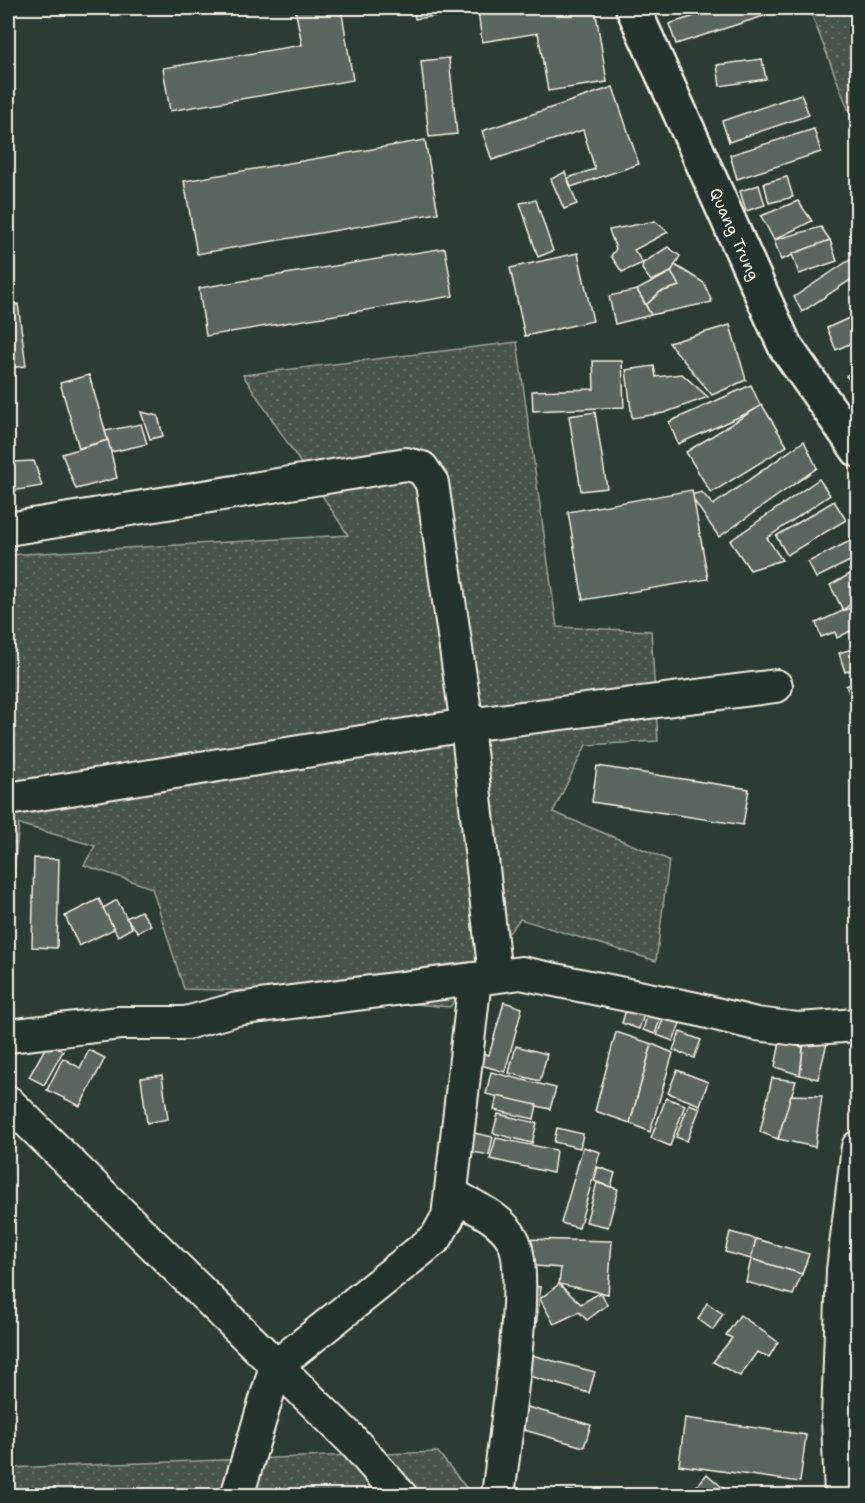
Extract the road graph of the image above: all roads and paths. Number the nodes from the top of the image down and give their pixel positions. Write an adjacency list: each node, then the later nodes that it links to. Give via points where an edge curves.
1 (633, 8): 2 (main road, Quang Trung, via 785,346)
2 (858, 450)
3 (8, 529): 5 (street, via 406,464 422,468 432,483)
4 (777, 686): 5 (street)
5 (467, 725): 6 (street); 7 (street)
6 (8, 799)
7 (485, 978): 8 (street, via 521,973 756,1024 798,1029); 9 (street, via 237,1009 186,1023 120,1023); 12 (street)
8 (858, 1025)
9 (8, 1036)
10 (8, 1102): 13 (street)
11 (858, 1148): 17 (street, via 843,1270 837,1419)
12 (451, 1194): 13 (street, via 448,1217 435,1238); 16 (street, via 504,1226 514,1241 521,1283)
13 (276, 1366): 14 (street); 15 (street)
14 (237, 1496)
15 (401, 1496)
16 (498, 1496)
17 (841, 1496)

